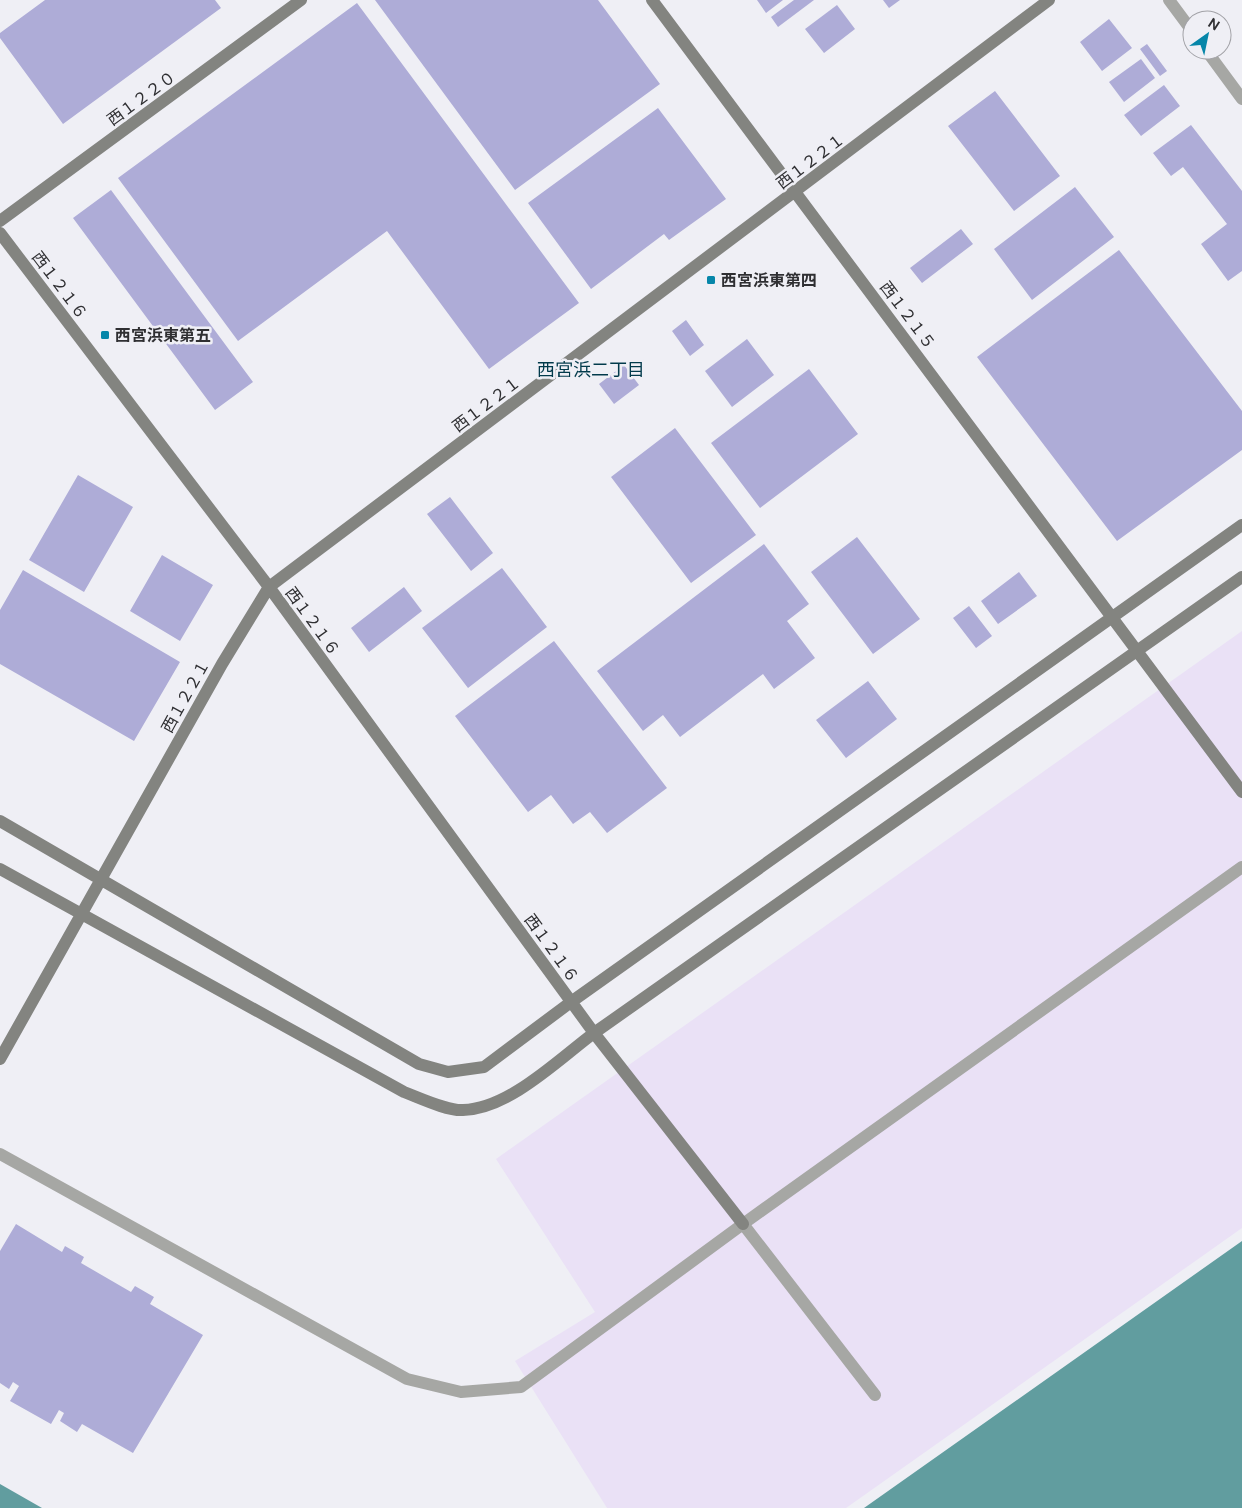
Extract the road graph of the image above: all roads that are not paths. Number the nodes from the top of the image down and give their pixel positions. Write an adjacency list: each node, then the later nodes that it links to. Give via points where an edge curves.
1 (302, 0): 9 (street, 西１２２０)
2 (652, 0): 8 (street, 西１２１５)
3 (1049, 0): 8 (street, 西１２２１)
4 (1169, 0): 5 (street)
5 (1182, 18)
6 (1213, 60): 7 (street)
7 (1242, 99)
8 (796, 192): 13 (street, 西１２２１); 14 (street, 西１２１５)
9 (0, 222)
10 (0, 233): 13 (street, 西１２１６)
11 (1242, 525): 14 (street)
12 (1242, 577): 15 (street)
13 (269, 587): 20 (street, 西１２２１); 22 (street, 西１２１６)
14 (1112, 616): 15 (street, 西１２１５); 22 (street)
15 (1138, 650): 16 (street, 西１２１５); 23 (street)
16 (1242, 792)
17 (0, 821): 20 (street)
18 (1242, 868): 26 (street)
19 (0, 869): 21 (street)
20 (101, 878): 21 (street, 西１２２１); 22 (street, via 419,1064 448,1072 484,1067)
21 (80, 915): 23 (street, via 404,1092 462,1111 492,1105 516,1091); 24 (street, 西１２２１)
22 (571, 1002): 23 (street, 西１２１６)
23 (594, 1033): 26 (street, 西１２１６)
24 (0, 1059)
25 (0, 1154): 26 (street, via 408,1379 461,1392 522,1387)
26 (744, 1224): 27 (street)
27 (874, 1395)

